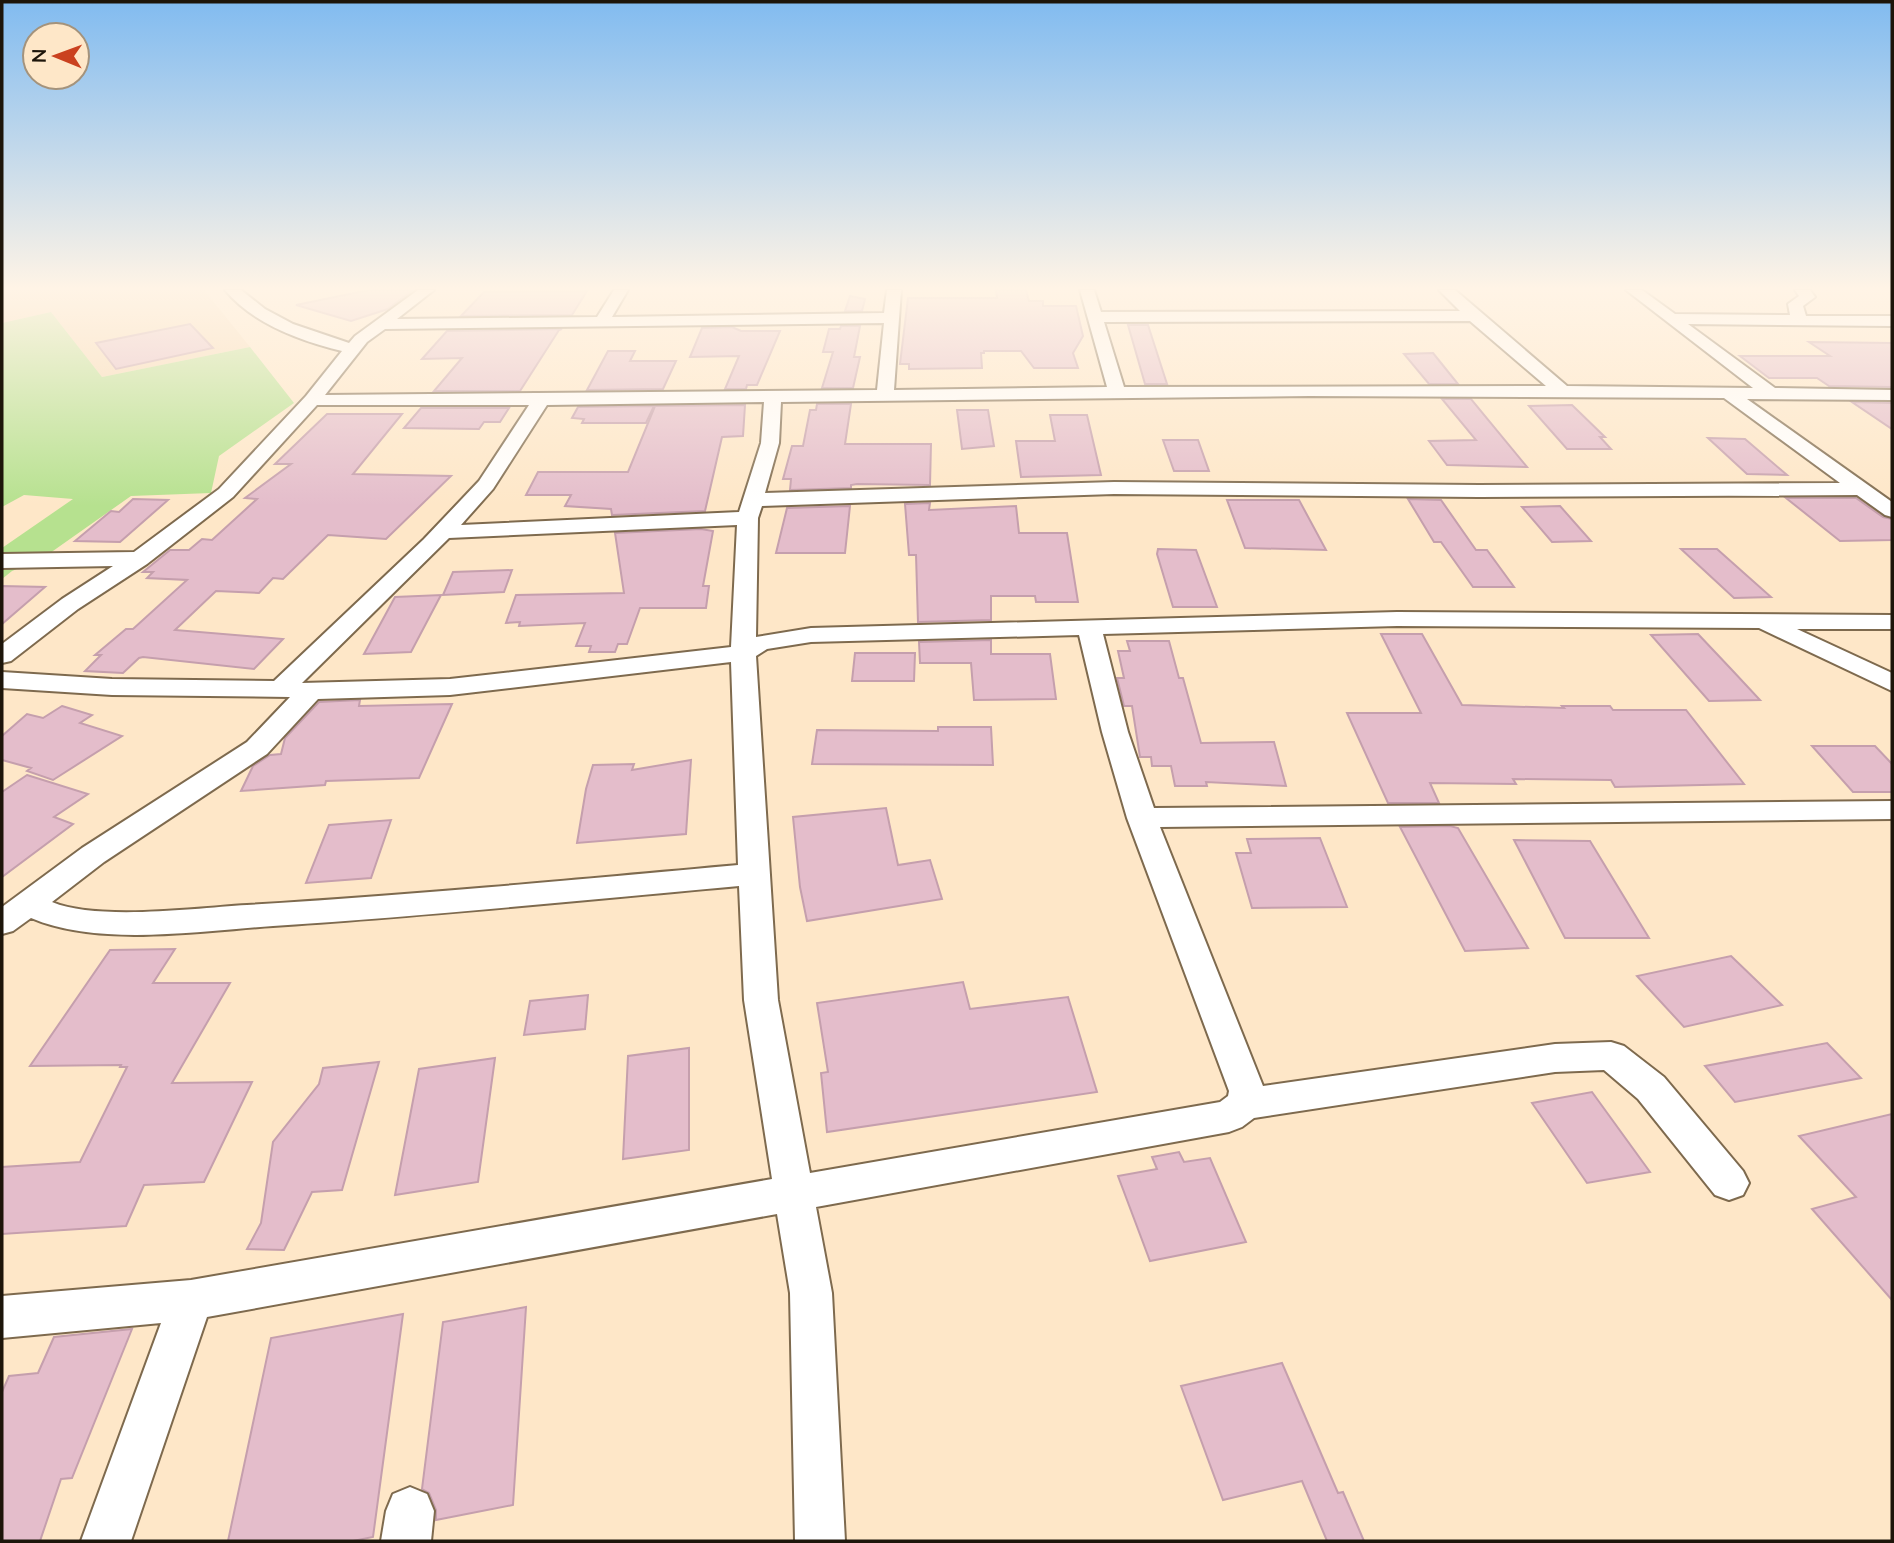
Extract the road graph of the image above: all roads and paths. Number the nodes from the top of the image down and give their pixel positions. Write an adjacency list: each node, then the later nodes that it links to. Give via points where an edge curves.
1 (342, 362): 13 (street)
2 (888, 362): 12 (street)
3 (1108, 362): 7 (street)
4 (1528, 362): 6 (street)
5 (1730, 362): 9 (street)
6 (1562, 391): 7 (street); 8 (street)
7 (1117, 392): 12 (street)
8 (1728, 393): 9 (street); 15 (street)
9 (1770, 393): 10 (street)
10 (1892, 395)
11 (773, 396): 12 (street); 14 (street); 16 (street, via 771,443)
12 (885, 396)
13 (312, 400): 14 (street); 19 (street, via 226,493)
14 (541, 400): 18 (street, via 491,478)
15 (1863, 489): 16 (street, via 1114,488); 17 (street)
16 (751, 509): 18 (street); 24 (street)
17 (1892, 511)
18 (442, 532): 28 (street)
19 (139, 559): 20 (street); 25 (street)
20 (2, 561)
21 (1761, 621): 22 (street); 23 (street, via 1397,619); 27 (street)
22 (1892, 622)
23 (1089, 627): 24 (street, via 811,635 760,643); 31 (street)
24 (743, 653): 29 (street, via 450,687); 32 (street)
25 (2, 656)
26 (2, 680): 28 (street, via 113,687)
27 (1892, 683)
28 (282, 688): 29 (street)
29 (311, 691): 33 (street, via 257,748 93,855)
30 (1892, 810): 31 (street)
31 (1142, 818): 34 (street, via 1247,1091)
32 (754, 874): 33 (street, via 384,908 146,923); 36 (street, via 761,1000)
33 (15, 913)
34 (1245, 1104): 35 (street, via 1555,1058 1611,1056 1651,1088); 36 (street, via 1229,1116)
35 (1729, 1183)
36 (794, 1194): 37 (street); 40 (street, via 811,1293)
37 (191, 1300): 38 (street); 39 (street)
38 (2, 1317)
39 (106, 1541)
40 (820, 1541)

